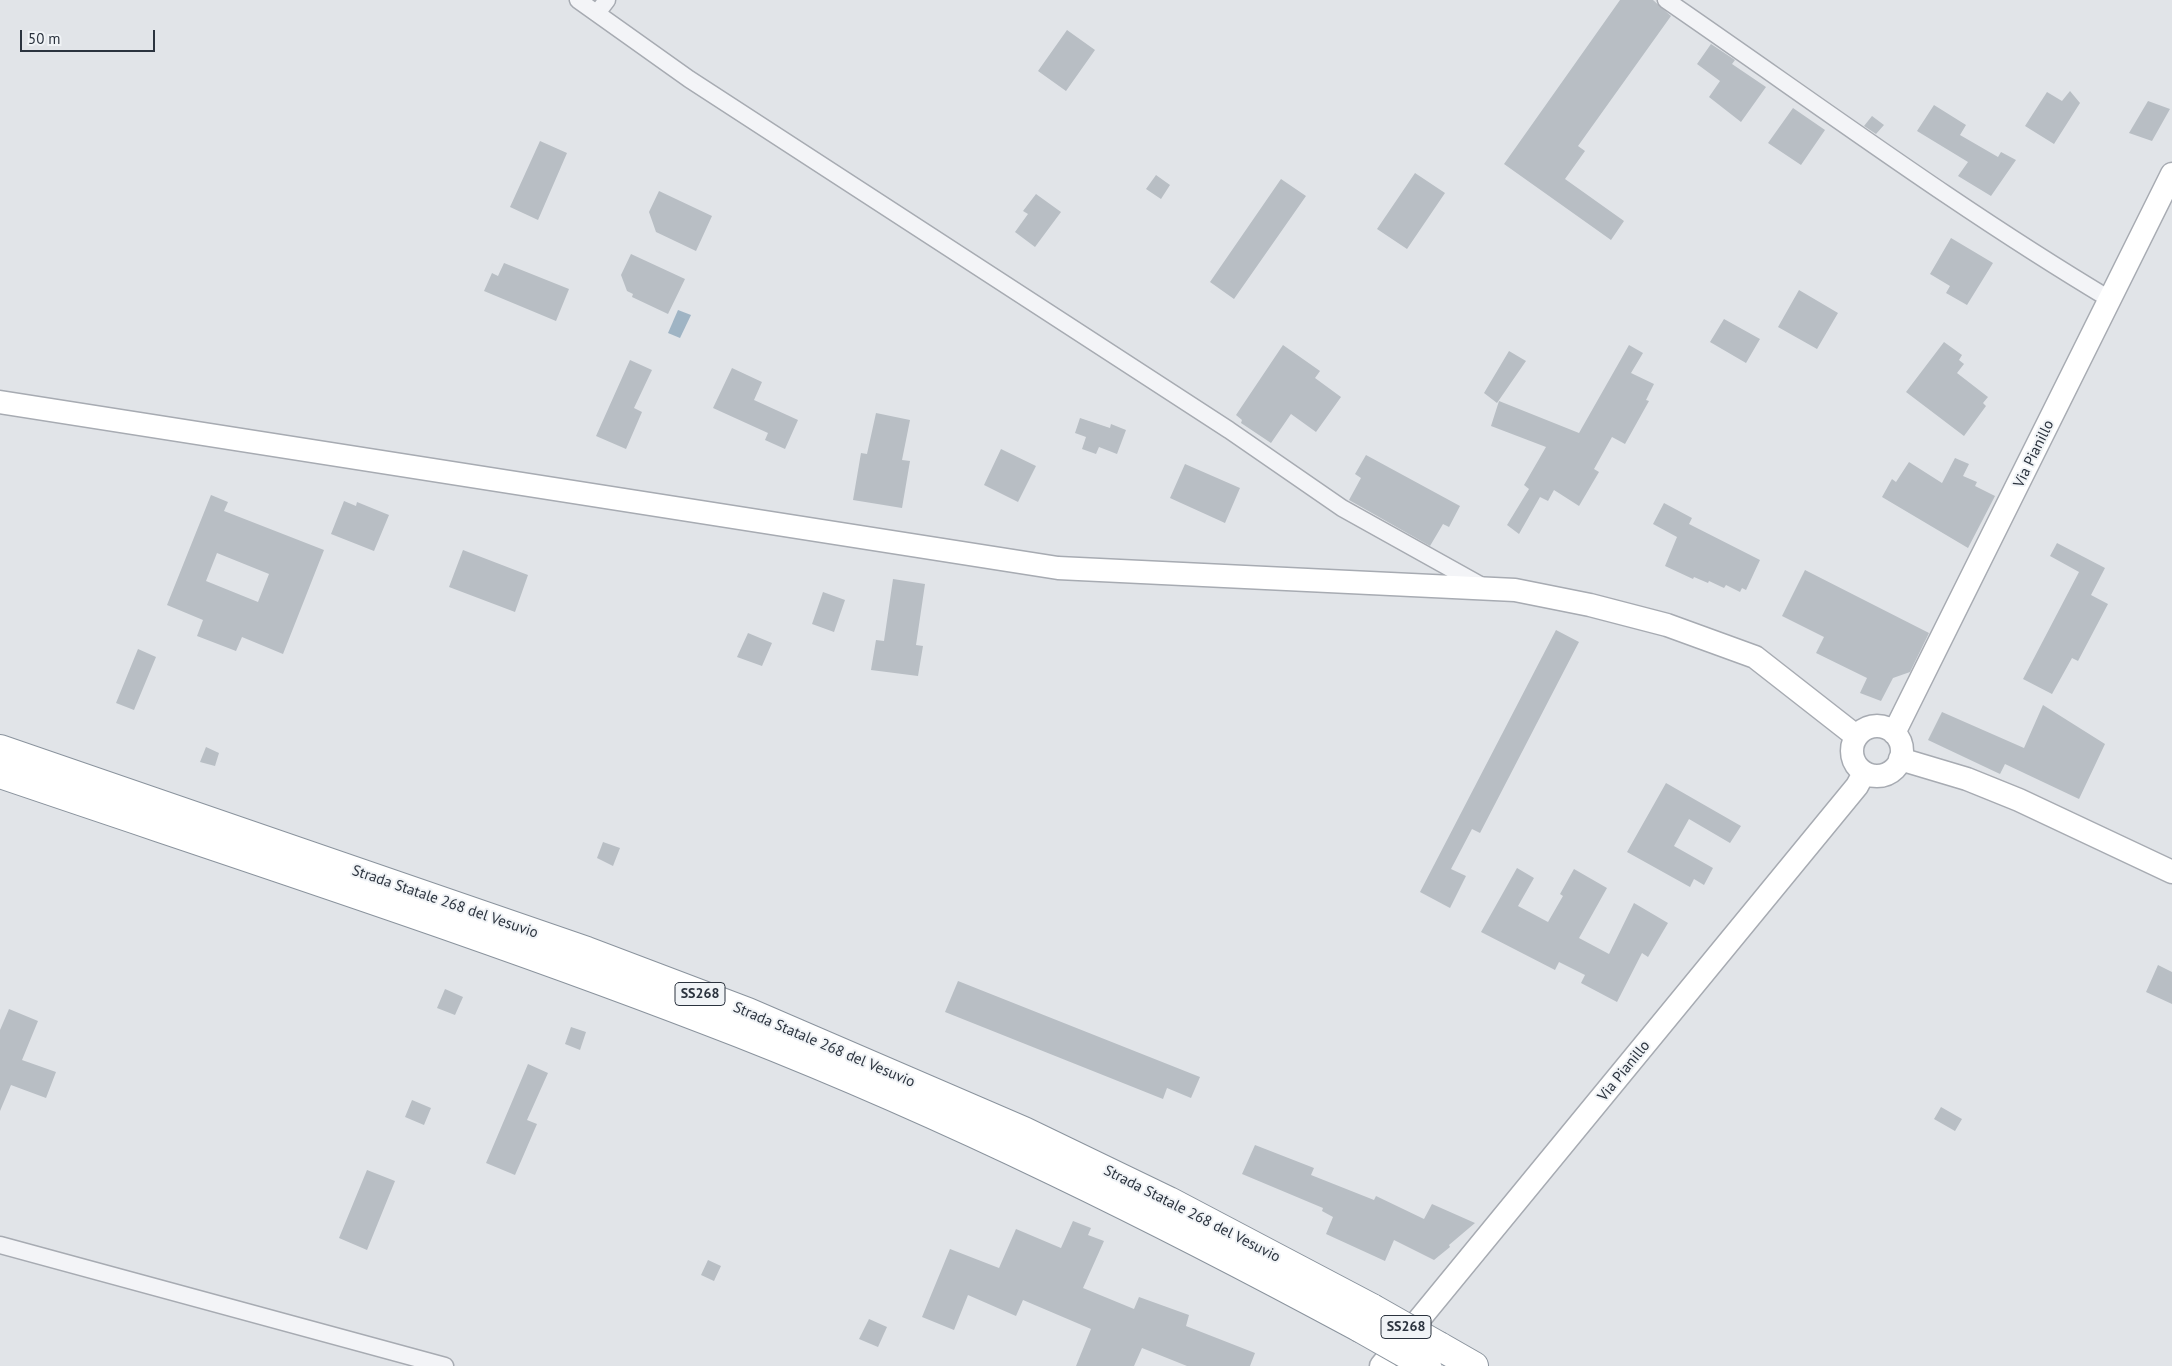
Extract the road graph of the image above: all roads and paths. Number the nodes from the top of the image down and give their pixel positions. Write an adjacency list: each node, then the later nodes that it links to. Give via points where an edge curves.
1 (578, 0): 3 (street)
2 (1666, 0): 5 (street, via 1952,200)
3 (602, 7): 7 (street, via 689,79 1229,430 1342,508)
4 (2172, 174): 5 (street, Via Pianillo)
5 (2111, 300): 8 (street, Via Pianillo)
6 (0, 402): 7 (street, via 1058,568)
7 (1485, 588): 9 (street, via 1515,590 1590,605 1668,625 1755,657)
8 (1894, 733): 9 (street, via 1887,728 1870,727); 11 (street, via 1901,745)
9 (1856, 736): 12 (street, via 1853,760)
10 (0, 749): 16 (highway, Strada Statale 268 del Vesuvio / SS268, via 587,951 748,1012 1024,1131 1169,1201)
11 (1900, 759): 12 (street, via 1897,766 1885,775); 14 (street, via 2011,796)
12 (1864, 772): 19 (street, Via Pianillo, via 1858,786)
13 (0, 774): 16 (highway, Strada Statale 268 del Vesuvio / SS268, via 579,972 742,1034 1014,1152)
14 (2172, 872)
15 (0, 1245): 18 (street)
16 (1366, 1318): 17 (highway, Strada Statale 268 del Vesuvio / SS268, bridge)
17 (1431, 1359): 20 (highway, Strada Statale 268 del Vesuvio / SS268)
18 (445, 1366)
19 (1380, 1366)
20 (1474, 1366)

